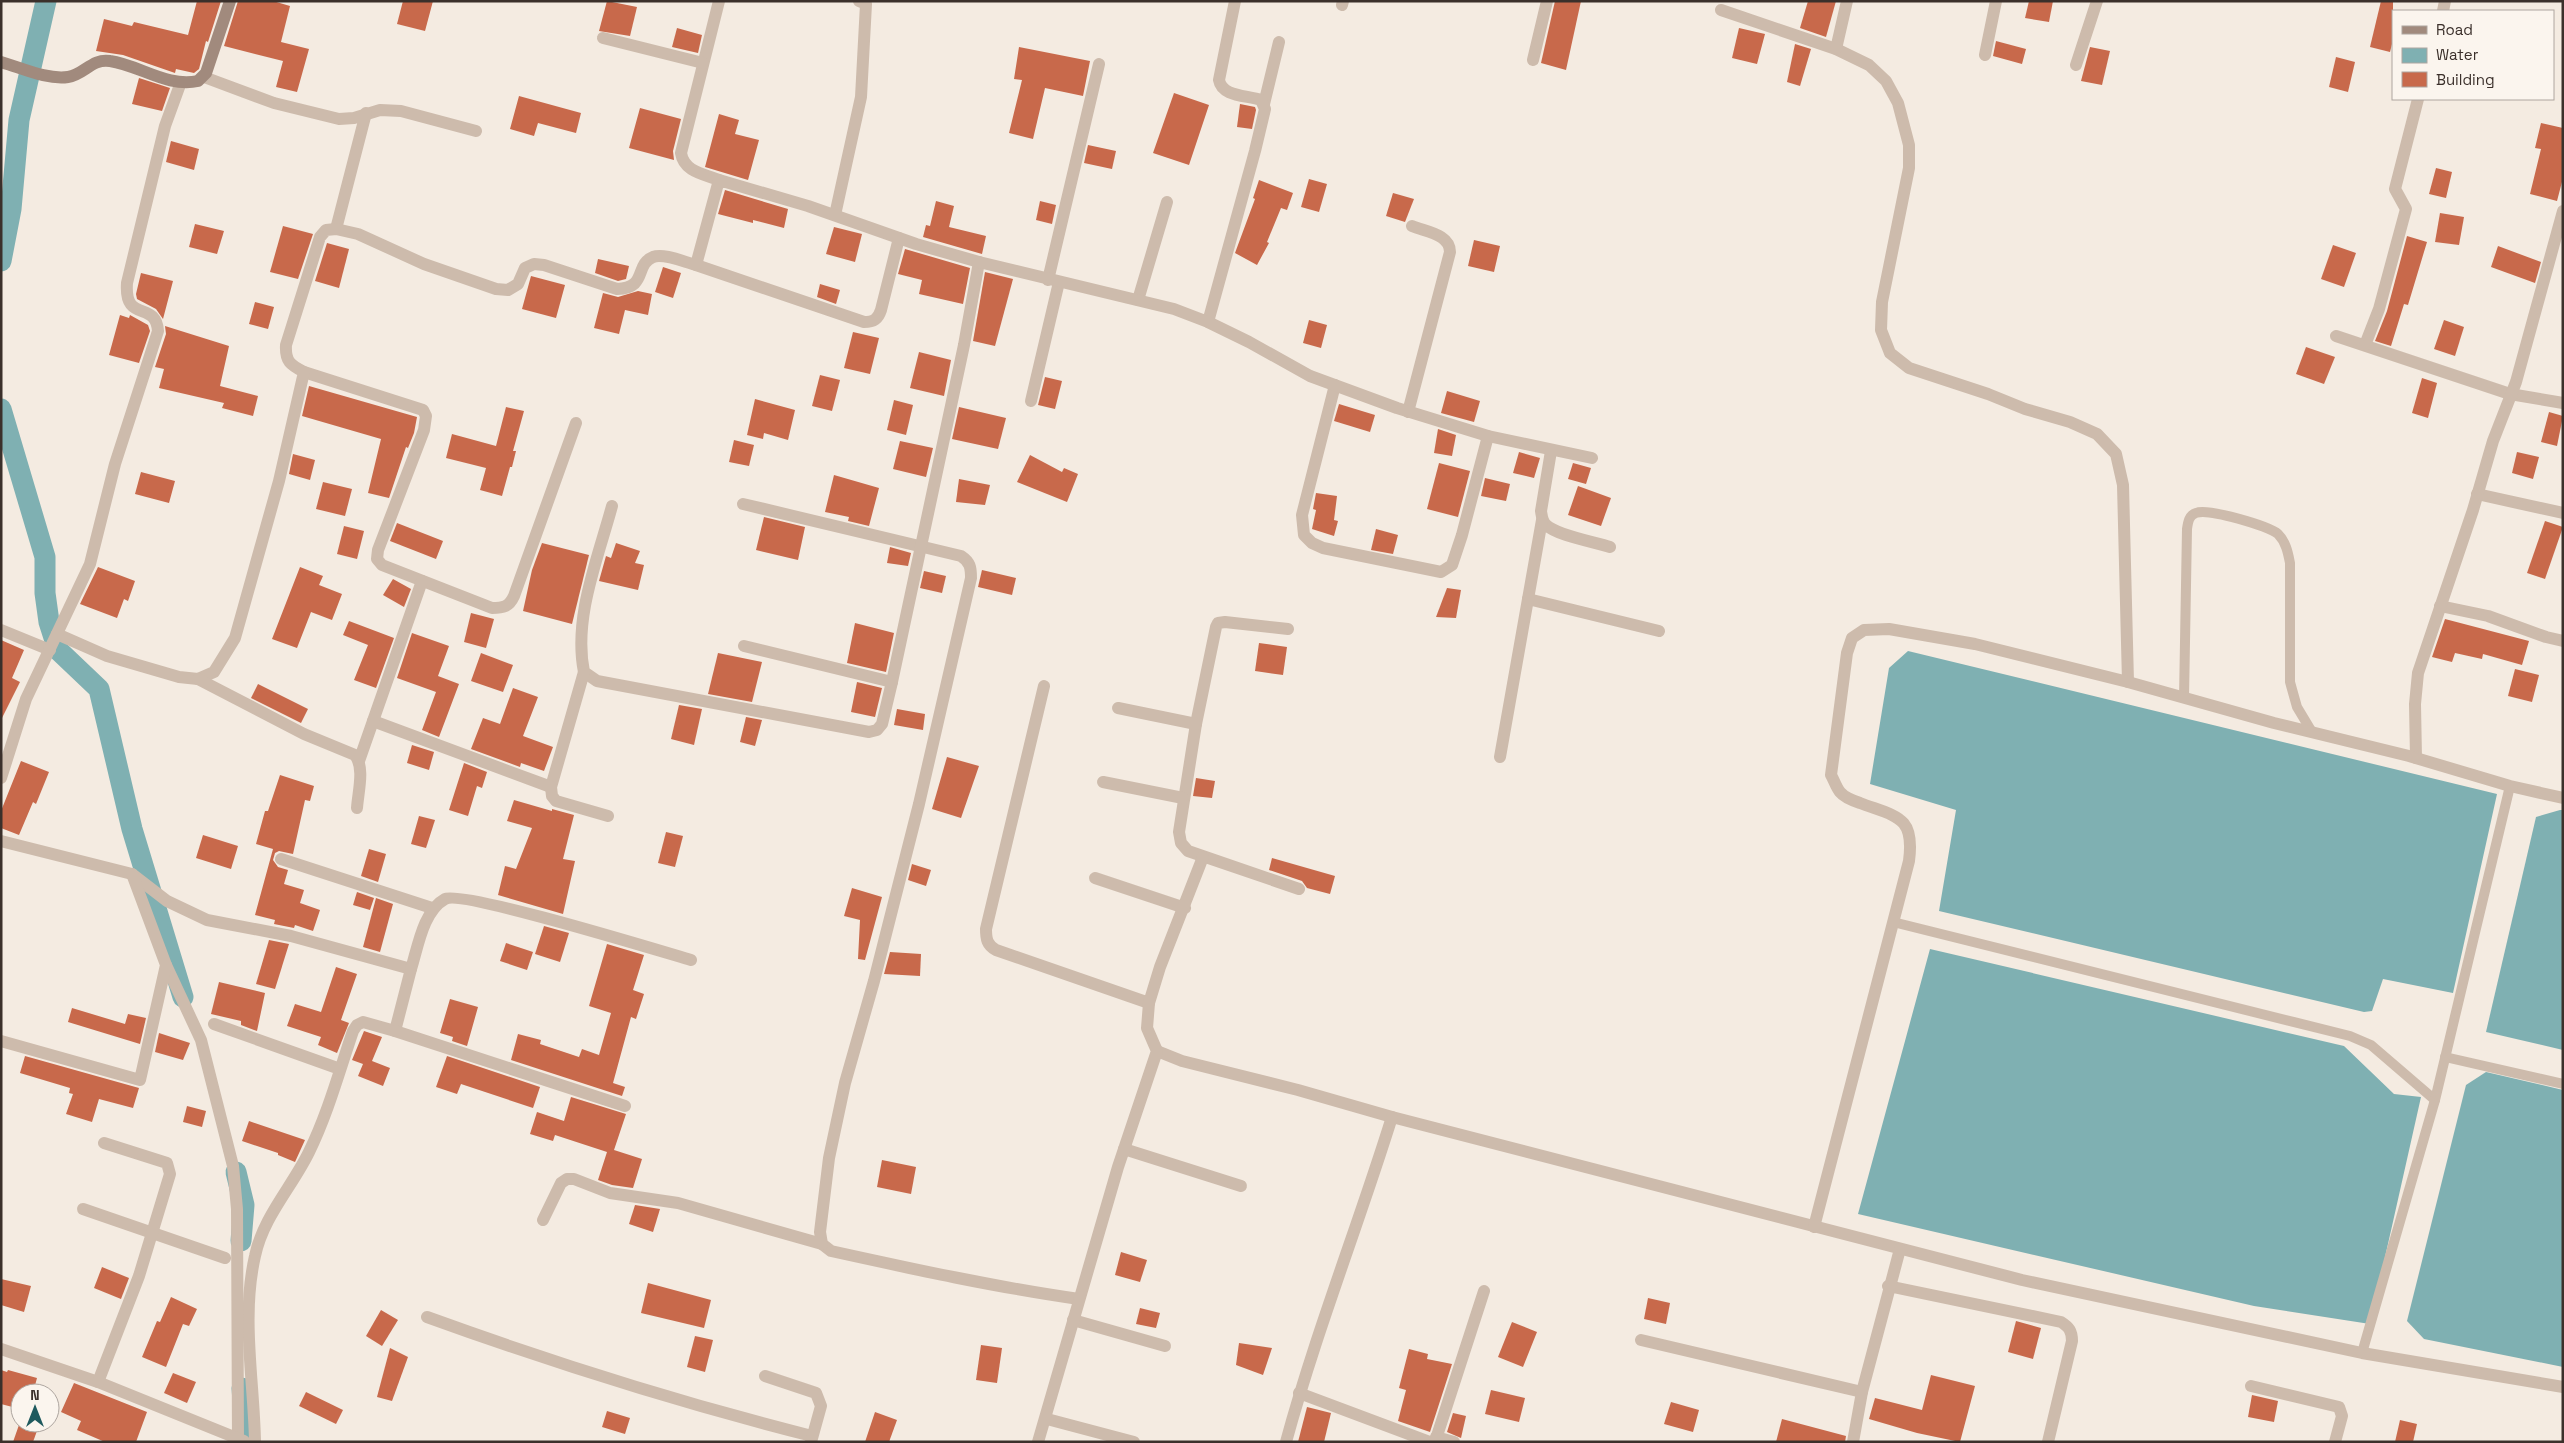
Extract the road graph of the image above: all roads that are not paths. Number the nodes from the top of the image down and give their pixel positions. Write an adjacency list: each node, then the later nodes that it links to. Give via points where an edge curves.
1 (230, 1): 19 (street)
2 (719, 1): 16 (street)
3 (859, 1): 28 (street, via 866,4 861,97)
4 (1234, 1): 22 (street, via 1220,87 1253,97)
5 (1547, 1): 14 (street)
6 (1847, 1): 12 (street)
7 (1996, 1): 13 (street)
8 (2097, 1): 18 (street)
9 (1721, 10): 12 (street)
10 (603, 38): 16 (street)
11 (1279, 42): 22 (street)
12 (1836, 49): 69 (street, via 1869,65 1886,81 1898,103 1909,145 1908,168 1882,302 1881,330 1890,353 1909,368 2098,434 2116,454 2123,485)
13 (1984, 55)
14 (1532, 60)
15 (1, 62): 20 (street, via 51,77 69,77 94,62 110,61)
16 (703, 63): 25 (street, via 681,154 689,168)
17 (1099, 64): 34 (street)
18 (2076, 65)
19 (204, 77): 20 (street, via 190,83); 23 (street, via 274,103 339,119)
20 (181, 82): 62 (street, via 165,126 127,283 128,301 133,308 152,315 158,331 115,464 90,564)
21 (2418, 100): 38 (street, via 2395,189 2406,208)
22 (1264, 104): 36 (street, via 1256,152)
23 (366, 113): 24 (street, via 401,111); 30 (street)
24 (476, 131)
25 (719, 180): 28 (street); 33 (street)
26 (1167, 202): 35 (street)
27 (2563, 211): 41 (street)
28 (835, 215): 31 (street)
29 (1412, 226): 44 (street, via 1445,239 1450,244 1450,252)
30 (336, 228): 33 (street, via 496,289 508,290 518,284 525,268 534,264 617,289 628,289 636,283 653,257); 39 (street, via 326,230 320,237 286,345 289,364)
31 (899, 238): 32 (street); 33 (street, via 881,310 872,322)
32 (979, 262): 34 (street); 54 (street)
33 (696, 265)
34 (1053, 281): 35 (street); 42 (street)
35 (1138, 300): 36 (street)
36 (1208, 322): 40 (street, via 1310,376)
37 (2336, 336): 38 (street)
38 (2365, 345): 41 (street)
39 (304, 372): 56 (street, via 423,410 426,416 424,430 378,550 382,565); 67 (street, via 279,481 235,638 214,672)
40 (1335, 385): 44 (street); 46 (street, via 1302,515 1304,535 1323,548 1441,572 1452,565)
41 (2510, 394): 43 (street); 49 (street)
42 (1032, 401)
43 (2563, 403)
44 (1408, 412): 46 (street)
45 (576, 423): 56 (street, via 511,603 502,608 492,608)
46 (1488, 436): 47 (street)
47 (1551, 451): 48 (street); 53 (street)
48 (1592, 458)
49 (2477, 494): 52 (street); 58 (street)
50 (743, 504): 54 (street)
51 (612, 506): 66 (street, via 588,595 582,634)
52 (2563, 513)
53 (1542, 520): 55 (street, via 1556,531); 57 (street)
54 (920, 545): 68 (street); 117 (street, via 968,560 971,578 919,804 845,1083 829,1158 820,1232)
55 (1610, 547)
56 (422, 581): 73 (street)
57 (1528, 599): 61 (street); 76 (street)
58 (2440, 606): 63 (street, via 2488,616); 77 (street, via 2418,673 2414,704)
59 (1288, 629): 74 (street, via 1218,624 1213,634)
60 (1, 630): 65 (street)
61 (1659, 631)
62 (56, 635): 65 (street); 67 (street, via 115,659)
63 (2563, 641)
64 (744, 646): 68 (street)
65 (50, 649): 79 (street, via 26,699)
66 (584, 672): 68 (street, via 597,680 869,732 882,724); 82 (street)
67 (198, 679): 78 (street, via 304,734 355,755)
68 (892, 682)
69 (2128, 682): 71 (street); 95 (street, via 1975,644 1889,629 1864,630 1852,638 1844,672 1831,775 1841,793 1900,819 1909,829 1909,862)
70 (1044, 686): 99 (street, via 986,939 996,950)
71 (2184, 698): 75 (street); 75 (lane, via 2187,529 2189,518 2196,513 2208,512 2266,527 2279,535 2287,548 2290,563 2290,682 2297,707)
72 (1118, 708): 74 (street)
73 (373, 721): 78 (street); 82 (street)
74 (1196, 724): 83 (street)
75 (2312, 732): 77 (street)
76 (1500, 757)
77 (2416, 758): 81 (street)
78 (360, 761): 85 (street)
79 (1, 778)
80 (1104, 782): 83 (street)
81 (2510, 786): 84 (street); 104 (lane)
82 (551, 787): 86 (street, via 556,801)
83 (1184, 798): 88 (street, via 1179,832 1181,843 1188,851)
84 (2563, 798)
85 (357, 808)
86 (608, 816)
87 (1, 841): 90 (street)
88 (1203, 858): 92 (street); 94 (street)
89 (281, 859): 93 (street)
90 (132, 874): 97 (street); 98 (street, via 167,901 207,920 291,936)
91 (1095, 878): 94 (street)
92 (1299, 889)
93 (432, 908): 96 (street, via 447,898 464,898); 98 (street)
94 (1185, 908): 99 (street)
95 (1893, 922): 107 (lane, via 2350,1036 2371,1045); 115 (street)
96 (692, 960)
97 (166, 965): 102 (street, via 140,1080); 138 (street, via 201,1040 233,1166 237,1209)
98 (411, 969): 101 (street)
99 (1149, 1003): 103 (street, via 1147,1028)
100 (214, 1024): 105 (street)
101 (395, 1031): 105 (street, via 372,1023 357,1025); 108 (street)
102 (1, 1041)
103 (1157, 1051): 109 (street, via 1182,1061); 111 (street)
104 (2445, 1057): 106 (lane); 107 (lane)
105 (340, 1069): 139 (street, via 322,1124 264,1228 255,1256 249,1302)
106 (2563, 1084)
107 (2435, 1100): 128 (lane)
108 (625, 1106)
109 (1392, 1118): 115 (street); 134 (street)
110 (104, 1143): 116 (street, via 170,1167)
111 (1124, 1148): 112 (street); 122 (street)
112 (1241, 1186)
113 (83, 1209): 116 (street)
114 (544, 1220): 117 (street, via 562,1183 574,1179 610,1193 678,1203)
115 (1814, 1227): 118 (street)
116 (152, 1234): 119 (street); 130 (street)
117 (822, 1244): 122 (street, via 831,1251 906,1268 1000,1288)
118 (1900, 1249): 120 (street); 128 (street, via 2022,1280)
119 (224, 1258)
120 (1888, 1286): 133 (street); 145 (street, via 2068,1326 2072,1341)
121 (1484, 1291): 137 (street)
122 (1079, 1299): 124 (street)
123 (427, 1318): 136 (street, via 635,1388)
124 (1073, 1320): 126 (street); 135 (street)
125 (1641, 1340): 133 (street)
126 (1165, 1346)
127 (1, 1349): 130 (street)
128 (2362, 1353): 132 (street)
129 (765, 1376): 136 (street, via 816,1392 820,1406)
130 (98, 1382): 138 (street)
131 (2251, 1386): 146 (street, via 2339,1407 2342,1416)
132 (2563, 1387)
133 (1862, 1392): 144 (street)
134 (1299, 1393): 137 (street); 142 (street)
135 (1047, 1419): 140 (street); 141 (street)
136 (812, 1439)
137 (1434, 1440): 143 (street)
138 (240, 1441)
139 (255, 1442)
140 (1038, 1442)
141 (1134, 1442)
142 (1286, 1442)
143 (1454, 1442)
144 (1853, 1442)
145 (2048, 1442)
146 (2335, 1442)

